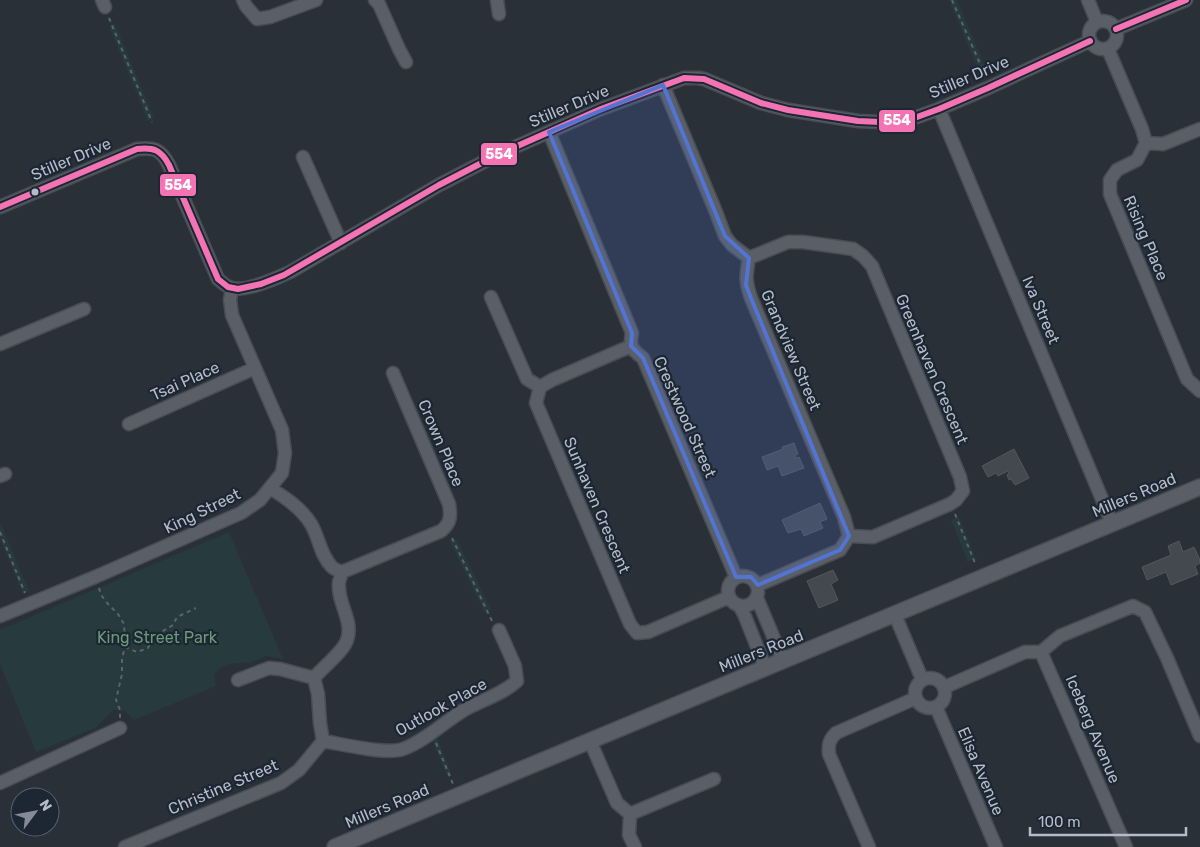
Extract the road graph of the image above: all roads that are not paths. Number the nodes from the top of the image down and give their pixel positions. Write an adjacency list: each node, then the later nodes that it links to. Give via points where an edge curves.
1 (244, 0): 2 (street, via 257,19)
2 (316, 0)
3 (375, 0): 12 (street)
4 (497, 0): 7 (street)
5 (1088, 0): 8 (street)
6 (1186, 0): 9 (street)
7 (499, 14)
8 (1097, 22): 9 (street, via 1108,22); 10 (street, via 1089,30)
9 (1116, 29): 11 (street, via 1116,41)
10 (1090, 41): 11 (street, via 1098,48); 14 (street, Stiller Drive)
11 (1108, 49): 17 (street)
12 (406, 62)
13 (663, 85): 14 (street, Stiller Drive, via 684,78 704,79 761,103 858,122 904,120); 16 (street, Stiller Drive); 21 (street, via 725,236)
14 (940, 109): 34 (street, Iva Street)
15 (1200, 129): 17 (street, via 1163,144)
16 (548, 132): 20 (street, Stiller Drive, via 460,174); 26 (street, Crestwood Street, via 632,333)
17 (1146, 143): 30 (street, Rising Place, via 1137,160 1118,170 1110,180 1110,194 1187,379)
18 (303, 157): 20 (street)
19 (0, 207): 22 (street, Stiller Drive, via 136,149 159,144 218,279)
20 (340, 243): 22 (street, Stiller Drive, via 266,282)
21 (749, 258): 35 (street, Grandview Street, via 746,285 844,517); 35 (street, Greenhaven Crescent, via 788,242 853,249 863,256 872,266 960,477 963,492 950,504 873,537)
22 (232, 288): 27 (street, King Street, via 232,315)
23 (491, 297): 29 (street, via 528,379)
24 (84, 309): 25 (street)
25 (0, 344)
26 (631, 346): 29 (street); 37 (street, Crestwood Street, via 643,358)
27 (255, 368): 31 (street, Tsai Place); 33 (street, King Street, via 282,430 285,453 282,473)
28 (393, 373): 36 (street, Crown Place, via 449,504 451,516 441,531)
29 (540, 387): 39 (street, Sunhaven Crescent, via 536,403 636,633 648,632)
30 (1200, 391)
31 (129, 424)
32 (1200, 487): 34 (street, Millers Road)
33 (270, 488): 36 (street, via 301,511 312,525 332,568); 41 (street, King Street, via 260,500 241,513)
34 (1112, 524): 40 (street, Millers Road)
35 (849, 536): 38 (street, via 840,550)
36 (342, 572): 46 (street, via 340,597 349,626 347,642)
37 (736, 577): 38 (street, via 751,577); 39 (street, via 728,588)
38 (757, 592): 39 (street, via 754,602 749,605); 44 (street)
39 (734, 601): 45 (street, via 744,614)
40 (895, 615): 44 (street, Millers Road); 47 (street)
41 (0, 616)
42 (499, 630): 55 (street, Outlook Place, via 515,666 517,681 509,689 465,710 401,750)
43 (1041, 652): 49 (street, via 1025,652); 53 (street, via 1060,636 1133,606 1145,612); 64 (street, Iceberg Avenue)
44 (783, 660): 45 (street, Millers Road)
45 (766, 667): 54 (street, Millers Road)
46 (314, 678): 48 (street, via 269,668); 55 (street)
47 (922, 679): 49 (street, via 933,677); 50 (street, via 916,687)
48 (238, 680)
49 (945, 688): 51 (street, via 943,702)
50 (916, 698): 51 (street, via 921,706); 62 (street, via 836,733 830,739 829,754)
51 (936, 708): 63 (street, Elisa Avenue)
52 (120, 728): 57 (street)
53 (1200, 736)
54 (590, 741): 58 (street, via 617,803); 60 (street, Millers Road)
55 (323, 742): 59 (street, Christine Street, via 299,770 281,783)
56 (714, 779): 58 (street)
57 (0, 783)
58 (630, 814): 61 (street, via 630,836)
59 (125, 847)
60 (334, 847)
61 (634, 847)
62 (869, 847)
63 (996, 847)
64 (1126, 847)

